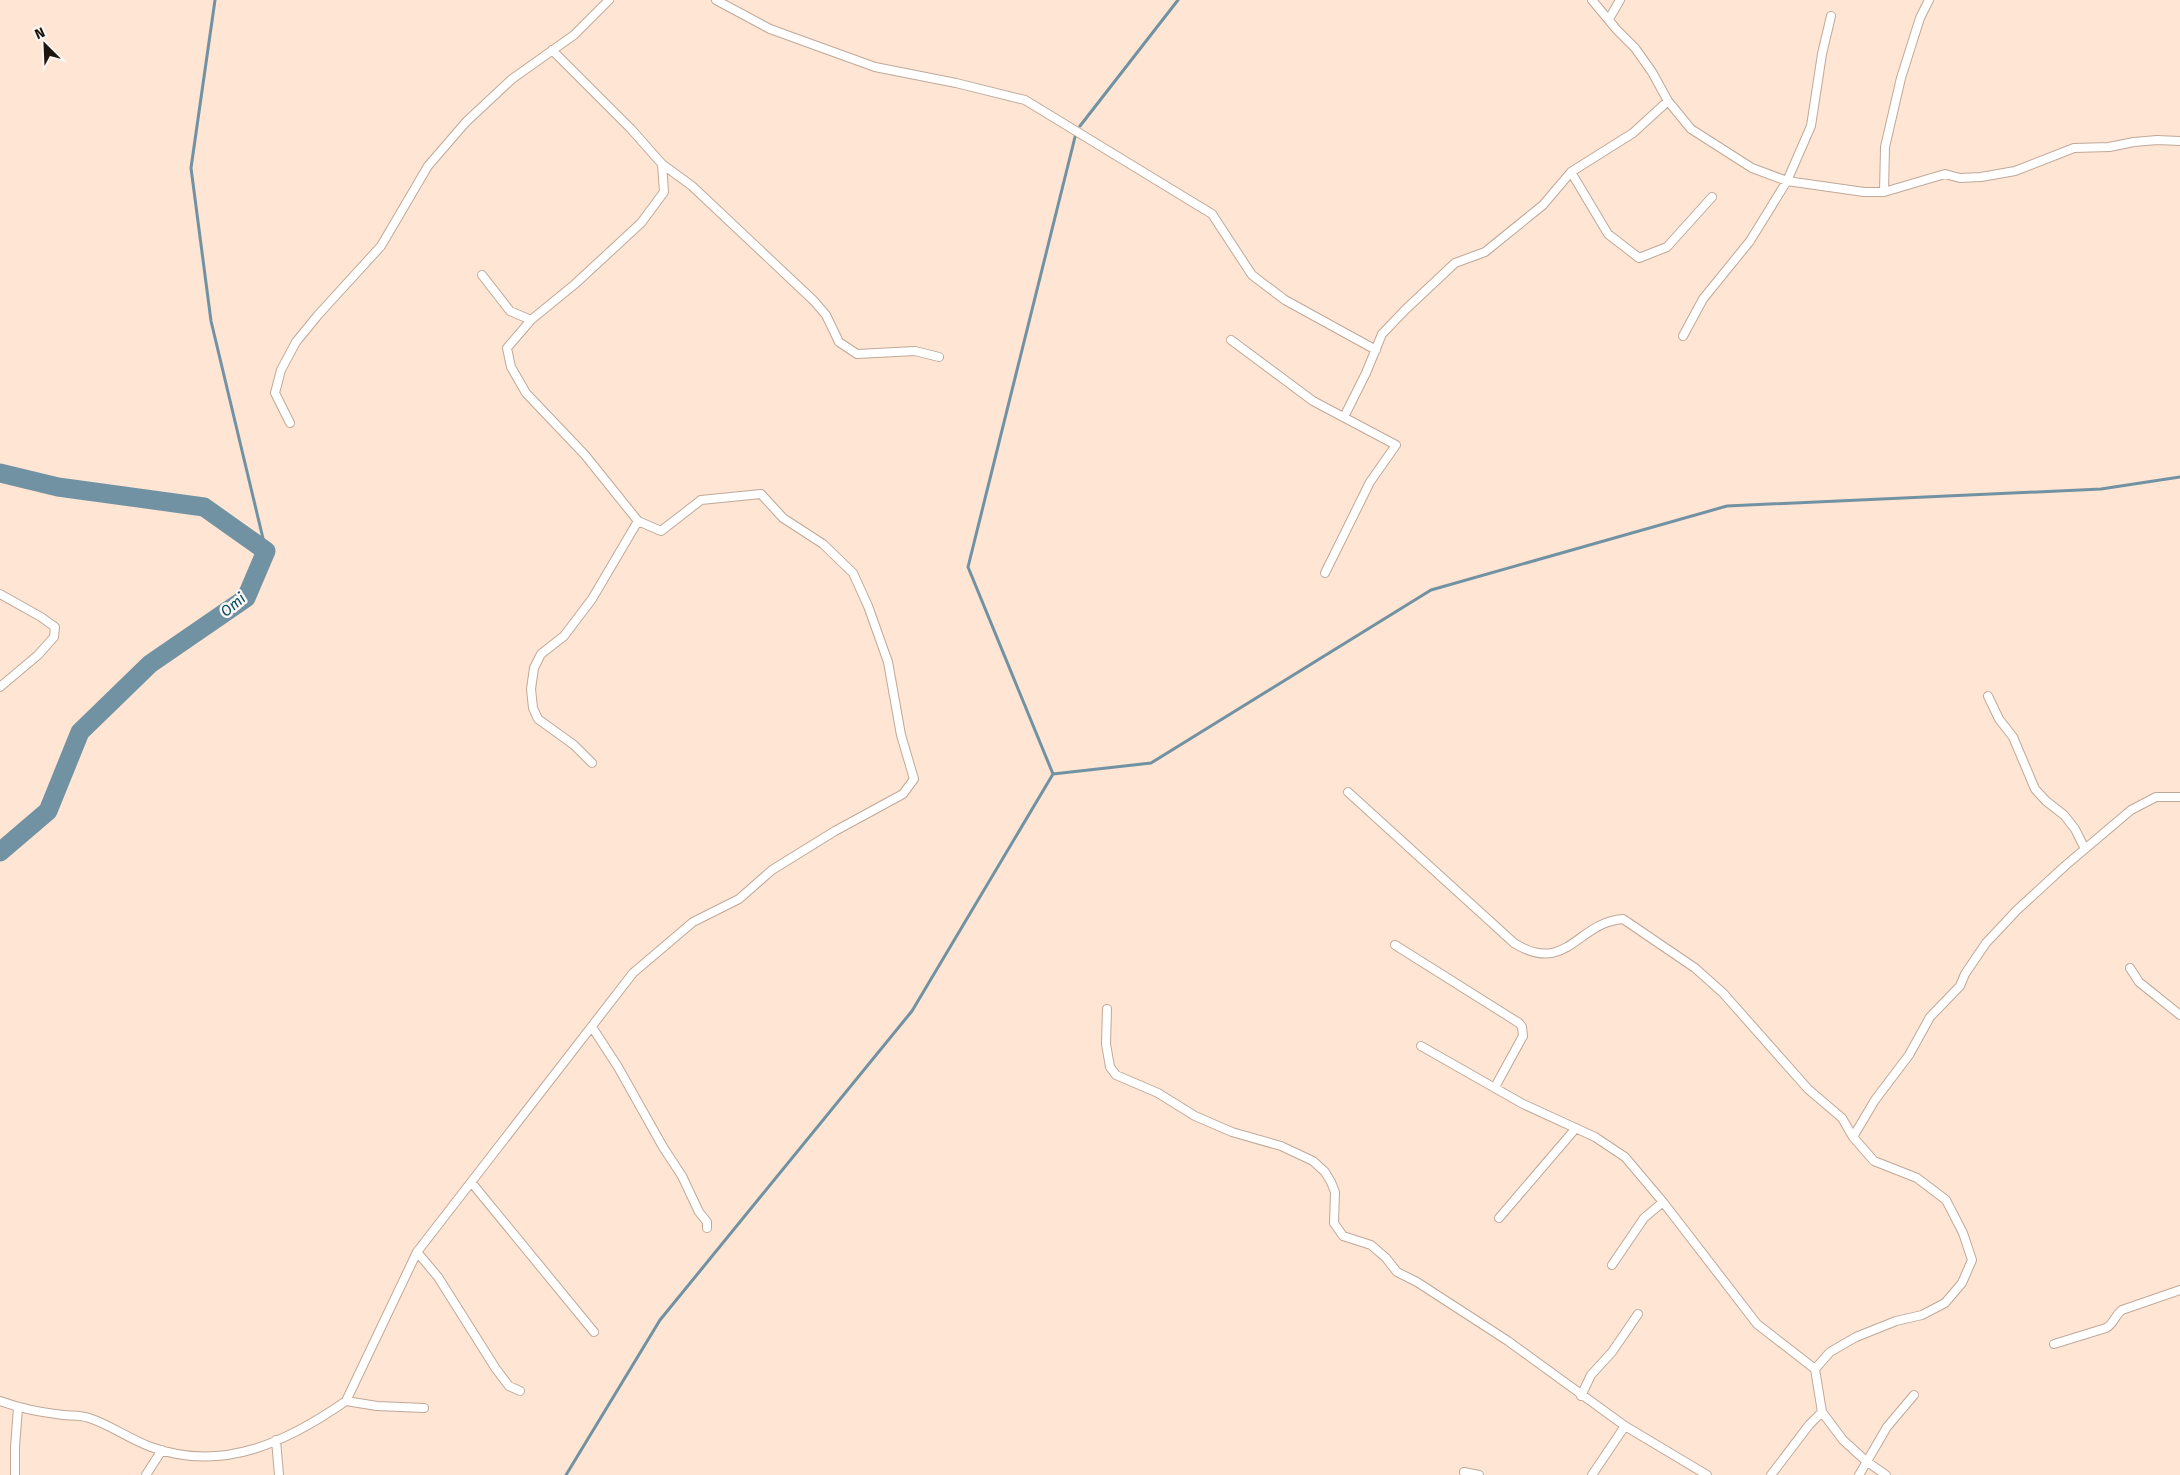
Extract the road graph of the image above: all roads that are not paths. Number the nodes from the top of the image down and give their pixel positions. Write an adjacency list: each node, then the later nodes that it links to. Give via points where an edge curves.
1 (609, 0): 8 (street, via 574,35)
2 (716, 0): 20 (street, via 770,29 875,67 1024,100 1212,214 1252,275 1285,300)
3 (1592, 0): 7 (street)
4 (1620, 0): 7 (street)
5 (1929, 0): 14 (street, via 1901,78 1885,147)
6 (1831, 16): 13 (street, via 1810,126)
7 (1609, 19): 9 (street, via 1635,48)
8 (552, 50): 11 (street); 23 (street, via 512,79 466,122 428,166 381,246 296,342 281,370 275,393)
9 (1668, 102): 12 (street, via 1633,133); 13 (street, via 1691,129 1709,142 1752,168)
10 (2180, 141): 14 (street, via 2156,140 2110,147 2074,148 2015,171 1960,178 1945,174)
11 (662, 164): 17 (street, via 664,192 641,223); 21 (street, via 692,186 814,301 826,315 839,342 857,354 915,351)
12 (1570, 172): 15 (street, via 1608,234 1639,258 1667,247); 20 (street, via 1543,205 1485,252 1455,262 1382,334)
13 (1787, 181): 14 (street); 18 (street, via 1750,242 1703,299)
14 (1884, 192)
15 (1712, 197)
16 (482, 275): 17 (street, via 510,311)
17 (531, 320): 24 (street, via 507,348 511,367 526,393 585,455)
18 (1683, 336)
19 (1231, 340): 22 (street, via 1313,401)
20 (1376, 350): 22 (street)
21 (940, 357)
22 (1344, 417): 25 (street, via 1396,445 1370,482)
23 (290, 422)
24 (638, 521): 29 (street, via 592,599 564,636 541,654 534,668 531,689 538,719 574,745); 37 (street, via 661,531 701,500 761,494 783,518 823,544 854,573 868,606 888,662 901,735 914,779 903,794 772,870 739,899 693,922 639,967)
25 (1325, 573)
26 (0, 594): 27 (street, via 54,627 54,637 38,655)
27 (0, 687)
28 (1988, 696): 32 (street, via 1999,719 2013,736 2035,789 2064,815)
29 (592, 763)
30 (1348, 792): 41 (street, via 1514,943 1527,951 1556,953 1607,923 1623,919 1695,968 1723,993 1808,1089 1842,1118)
31 (2180, 797): 32 (street, via 2156,797 2131,810)
32 (2085, 849): 41 (street, via 2017,910 1986,944 1960,986 1930,1017 1909,1055 1875,1100)
33 (1395, 945): 39 (street, via 1522,1027 1523,1036)
34 (2130, 968): 36 (street, via 2139,982)
35 (1108, 1009): 55 (street, via 1106,1044 1110,1067 1116,1075 1158,1092 1195,1116 1232,1132 1281,1146 1313,1161 1325,1172 1335,1192 1334,1224 1343,1236 1371,1245 1397,1272 1508,1341)
36 (2180, 1015)
37 (592, 1027): 42 (street); 45 (street, via 682,1176 707,1222)
38 (1421, 1046): 39 (street)
39 (1496, 1087): 40 (street)
40 (1576, 1128): 43 (street, via 1625,1157); 44 (street)
41 (1853, 1137): 52 (street, via 1874,1161 1917,1178 1946,1200 1972,1260 1962,1283 1945,1303 1922,1315 1856,1336 1830,1352)
42 (471, 1182): 46 (street); 50 (street)
43 (1664, 1202): 47 (street, via 1644,1218); 52 (street, via 1756,1324)
44 (1499, 1218)
45 (707, 1228)
46 (417, 1252): 53 (street, via 438,1277 496,1369 509,1386); 57 (street)
47 (1612, 1265)
48 (2180, 1290): 51 (street, via 2122,1310 2106,1328)
49 (1638, 1314): 55 (street, via 1612,1352 1591,1375)
50 (594, 1332)
51 (2054, 1344)
52 (1815, 1369): 60 (street)
53 (520, 1391)
54 (1914, 1395): 64 (street, via 1887,1427)
55 (1581, 1396): 61 (street)
56 (0, 1401): 58 (street)
57 (346, 1401): 59 (street); 62 (street)
58 (18, 1408): 63 (street, via 87,1417); 66 (street)
59 (424, 1408)
60 (1822, 1412): 64 (street, via 1843,1440); 72 (street, via 1808,1425)
61 (1625, 1426): 70 (street); 71 (street)
62 (276, 1440): 63 (street, via 258,1449 225,1456 190,1457); 68 (street)
63 (162, 1450): 67 (street)
64 (1866, 1461): 73 (street); 74 (street)
65 (1464, 1472): 69 (street)
66 (15, 1475)
67 (146, 1475)
68 (279, 1475)
69 (1479, 1475)
70 (1592, 1475)
71 (1707, 1475)
72 (1771, 1475)
73 (1859, 1475)
74 (1886, 1475)

